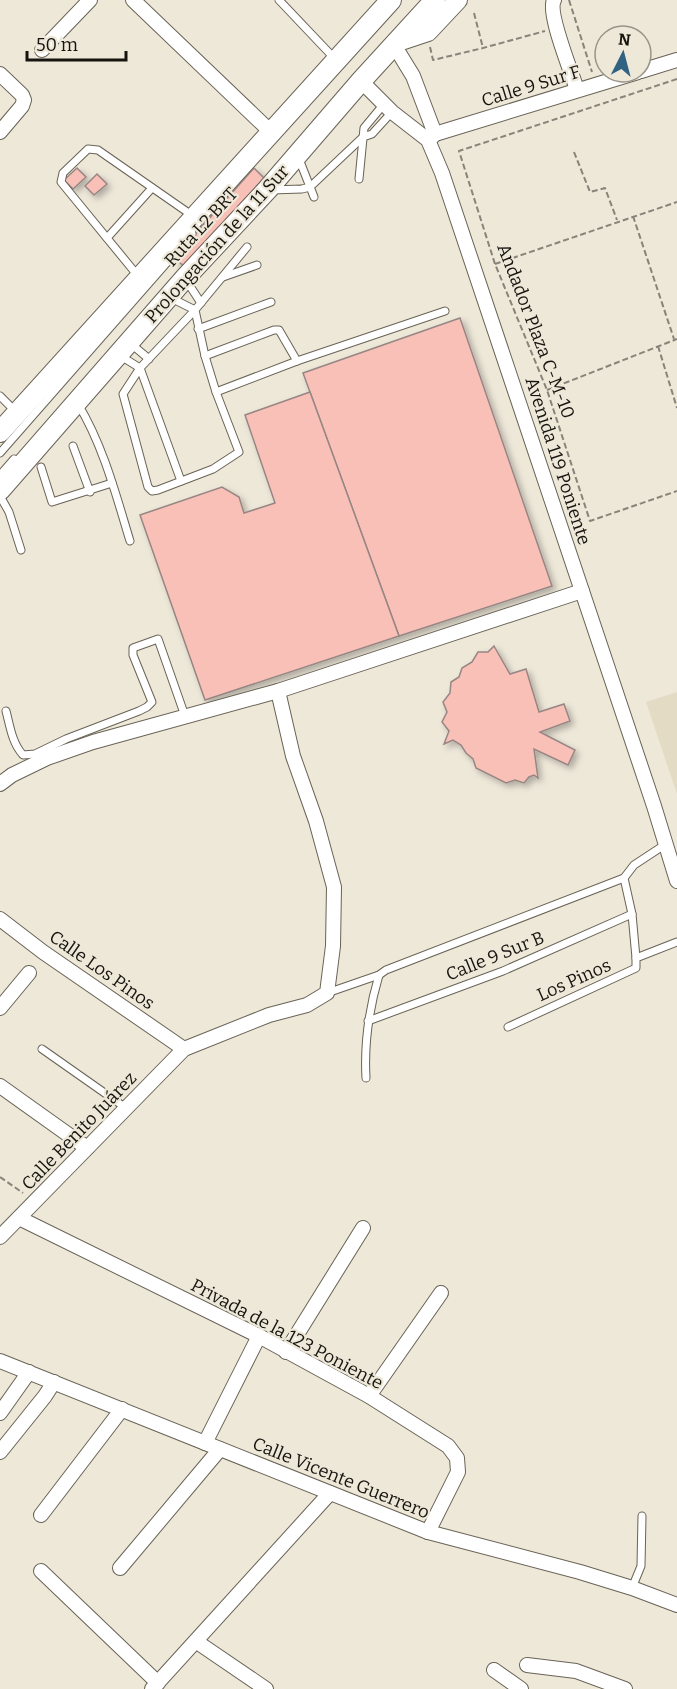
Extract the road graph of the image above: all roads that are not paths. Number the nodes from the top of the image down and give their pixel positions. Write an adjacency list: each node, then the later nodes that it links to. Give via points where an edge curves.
1 (90, 0): 11 (street)
2 (133, 0): 22 (street)
3 (279, 0): 13 (lane)
4 (391, 0): 13 (main road, Prolongación de la 11 Sur)
5 (402, 0): 26 (lane)
6 (426, 0): 21 (lane)
7 (435, 0): 10 (main road, Prolongación de la 11 Sur)
8 (458, 0): 10 (street, via 428,32)
9 (554, 0): 18 (street, via 556,27)
10 (396, 44): 16 (main road, Prolongación de la 11 Sur); 24 (street, via 413,76)
11 (42, 50)
12 (677, 60): 14 (street, Calle 9 Sur F)
13 (337, 61): 22 (main road, Prolongación de la 11 Sur)
14 (653, 67)
15 (0, 74): 20 (street, via 24,100)
16 (361, 81): 19 (street, Avenida 119 Poniente); 25 (main road, Prolongación de la 11 Sur)
17 (599, 84): 18 (street, Calle 9 Sur F)
18 (577, 90): 24 (street, Calle 9 Sur F)
19 (388, 108): 23 (lane, via 372,134); 23 (lane, via 364,128); 24 (street, Avenida 119 Poniente)
20 (0, 132)
21 (306, 132)
22 (272, 133): 32 (main road, Prolongación de la 11 Sur)
23 (363, 137): 27 (lane); 28 (lane)
24 (431, 137): 69 (street, Avenida 119 Poniente)
25 (297, 154): 28 (lane); 30 (main road, Prolongación de la 11 Sur)
26 (253, 165)
27 (358, 179)
28 (310, 187): 30 (lane); 31 (lane)
29 (152, 188): 32 (lane); 34 (lane); 34 (lane, via 93,148 63,173 61,182)
30 (267, 190): 38 (main road, Prolongación de la 11 Sur)
31 (314, 197)
32 (196, 222): 37 (main road, Prolongación de la 11 Sur); 59 (lane, Ruta L2 BRT)
33 (220, 228): 51 (lane, Ruta L2 BRT)
34 (107, 238): 37 (lane)
35 (248, 247): 39 (lane)
36 (257, 265): 39 (lane)
37 (140, 278): 55 (main road, Prolongación de la 11 Sur)
38 (185, 278): 40 (main road, Prolongación de la 11 Sur); 42 (lane)
39 (221, 278): 42 (lane)
40 (169, 297): 43 (lane); 46 (main road, Prolongación de la 11 Sur)
41 (271, 302): 45 (lane)
42 (201, 303): 43 (lane)
43 (195, 310): 45 (lane); 48 (lane)
44 (445, 311): 49 (lane)
45 (198, 329): 47 (lane)
46 (124, 348): 48 (lane); 50 (lane); 54 (main road, Prolongación de la 11 Sur)
47 (205, 356): 49 (lane, via 279,330); 52 (lane)
48 (149, 359): 50 (lane)
49 (297, 361): 52 (lane)
50 (140, 368): 62 (lane); 62 (lane, via 123,400 148,487 158,490)
51 (94, 369)
52 (216, 392): 62 (lane, via 239,452 213,469)
53 (0, 396): 55 (lane)
54 (77, 403): 63 (lane); 64 (main road, Prolongación de la 11 Sur)
55 (17, 413): 56 (main road, Prolongación de la 11 Sur)
56 (0, 432)
57 (73, 446): 65 (lane)
58 (24, 448): 61 (lane)
59 (0, 453)
60 (40, 467): 65 (lane, via 52,502)
61 (0, 475)
62 (181, 481)
63 (112, 483): 65 (lane); 67 (lane)
64 (0, 490)
65 (90, 492)
66 (0, 496): 68 (lane)
67 (130, 541)
68 (21, 550)
69 (582, 591): 70 (street); 74 (street, Avenida 119 Poniente)
70 (278, 691): 72 (street); 83 (street, via 293,756 334,887)
71 (6, 711): 72 (lane, via 12,736 23,755 139,711 152,702 133,648 158,639)
72 (185, 716): 73 (street, via 47,758)
73 (0, 784)
74 (666, 844): 75 (lane, via 634,865); 76 (street, Avenida 119 Poniente)
75 (624, 878): 77 (lane); 82 (lane, via 386,969)
76 (677, 881)
77 (632, 914): 80 (lane); 85 (lane, Calle 9 Sur B, via 503,970)
78 (0, 920): 88 (street, Calle Los Pinos)
79 (677, 942): 80 (lane, Los Pinos)
80 (636, 958): 86 (lane, Los Pinos, via 636,968)
81 (29, 973): 84 (street)
82 (379, 975): 83 (lane); 85 (lane)
83 (327, 993): 88 (street, via 307,1005 269,1015)
84 (0, 1008)
85 (368, 1021): 89 (lane)
86 (508, 1027)
87 (42, 1049): 91 (lane)
88 (184, 1049): 91 (street, Calle Benito Juárez)
89 (366, 1078)
90 (0, 1086): 92 (street)
91 (126, 1108): 92 (street, Calle Benito Juárez)
92 (87, 1148): 93 (street, Calle Benito Juárez)
93 (19, 1218): 95 (street, Calle Benito Juárez); 97 (street, Privada de la 123 Poniente)
94 (363, 1228): 98 (street)
95 (0, 1237)
96 (441, 1293): 102 (street)
97 (259, 1336): 98 (street, Privada de la 123 Poniente); 105 (street)
98 (286, 1352): 102 (street, Privada de la 123 Poniente)
99 (0, 1361): 100 (street, Calle Vicente Guerrero)
100 (29, 1372): 101 (street, Calle Vicente Guerrero); 104 (street)
101 (54, 1382): 103 (street, Calle Vicente Guerrero); 107 (street)
102 (369, 1396): 111 (street, Privada de la 123 Poniente, via 448,1446 457,1458 458,1472)
103 (122, 1409): 105 (street, Calle Vicente Guerrero); 109 (street)
104 (0, 1413)
105 (205, 1443): 106 (street, Calle Vicente Guerrero)
106 (220, 1449): 108 (street, Calle Vicente Guerrero); 112 (street)
107 (0, 1452)
108 (330, 1493): 111 (street, Calle Vicente Guerrero); 116 (street)
109 (41, 1515)
110 (642, 1516): 114 (lane, via 641,1566)
111 (428, 1532): 114 (street, Calle Vicente Guerrero)
112 (120, 1568)
113 (41, 1571): 119 (street)
114 (632, 1588): 115 (street, Calle Vicente Guerrero)
115 (677, 1605)
116 (197, 1642): 119 (street); 120 (street)
117 (527, 1665): 122 (street, via 576,1671)
118 (494, 1670): 121 (street)
119 (155, 1686)
120 (261, 1688)
121 (521, 1689)
122 (625, 1689)

